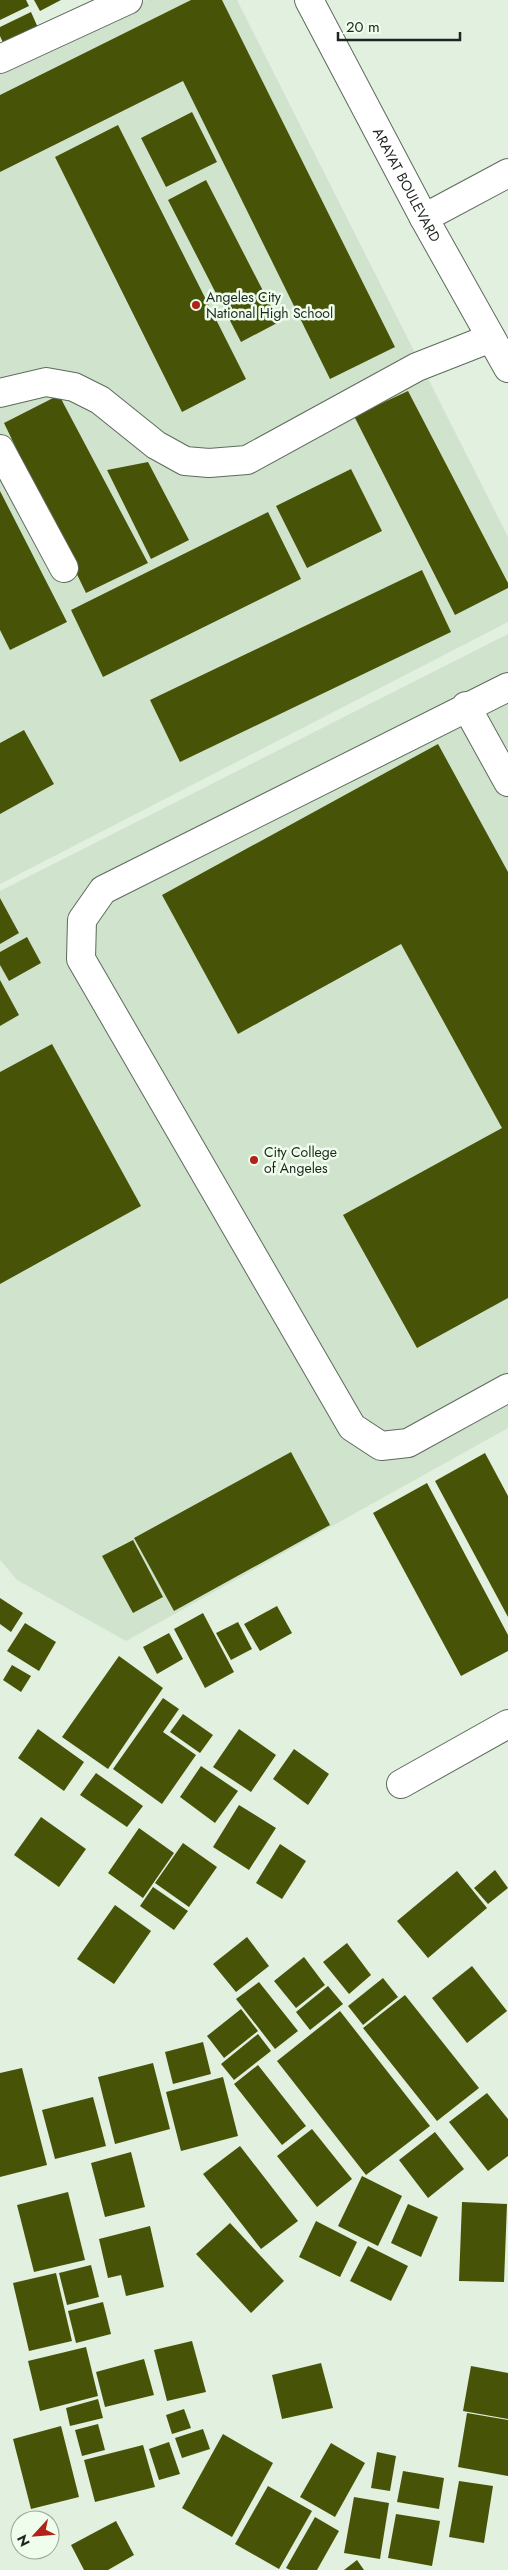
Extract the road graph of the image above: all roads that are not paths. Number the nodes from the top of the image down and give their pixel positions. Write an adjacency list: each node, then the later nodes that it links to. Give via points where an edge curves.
1 (128, 0): 3 (main road)
2 (309, 0): 5 (main road, ARAYAT BOULEVARD)
3 (0, 59)
4 (508, 173): 5 (main road)
5 (424, 218): 6 (main road, ARAYAT BOULEVARD)
6 (491, 338): 7 (main road, ARAYAT BOULEVARD); 8 (main road, via 417,367 247,460 186,461 156,445 100,400 74,387 46,382)
7 (508, 368)
8 (0, 393)
9 (0, 449): 10 (main road)
10 (64, 568)
11 (508, 687): 12 (main road)
12 (466, 706): 13 (main road); 14 (main road, via 103,890 82,920 81,959 352,1427 381,1446 408,1443)
13 (508, 782)
14 (508, 1388)
15 (508, 1724): 16 (main road)
16 (401, 1784)

